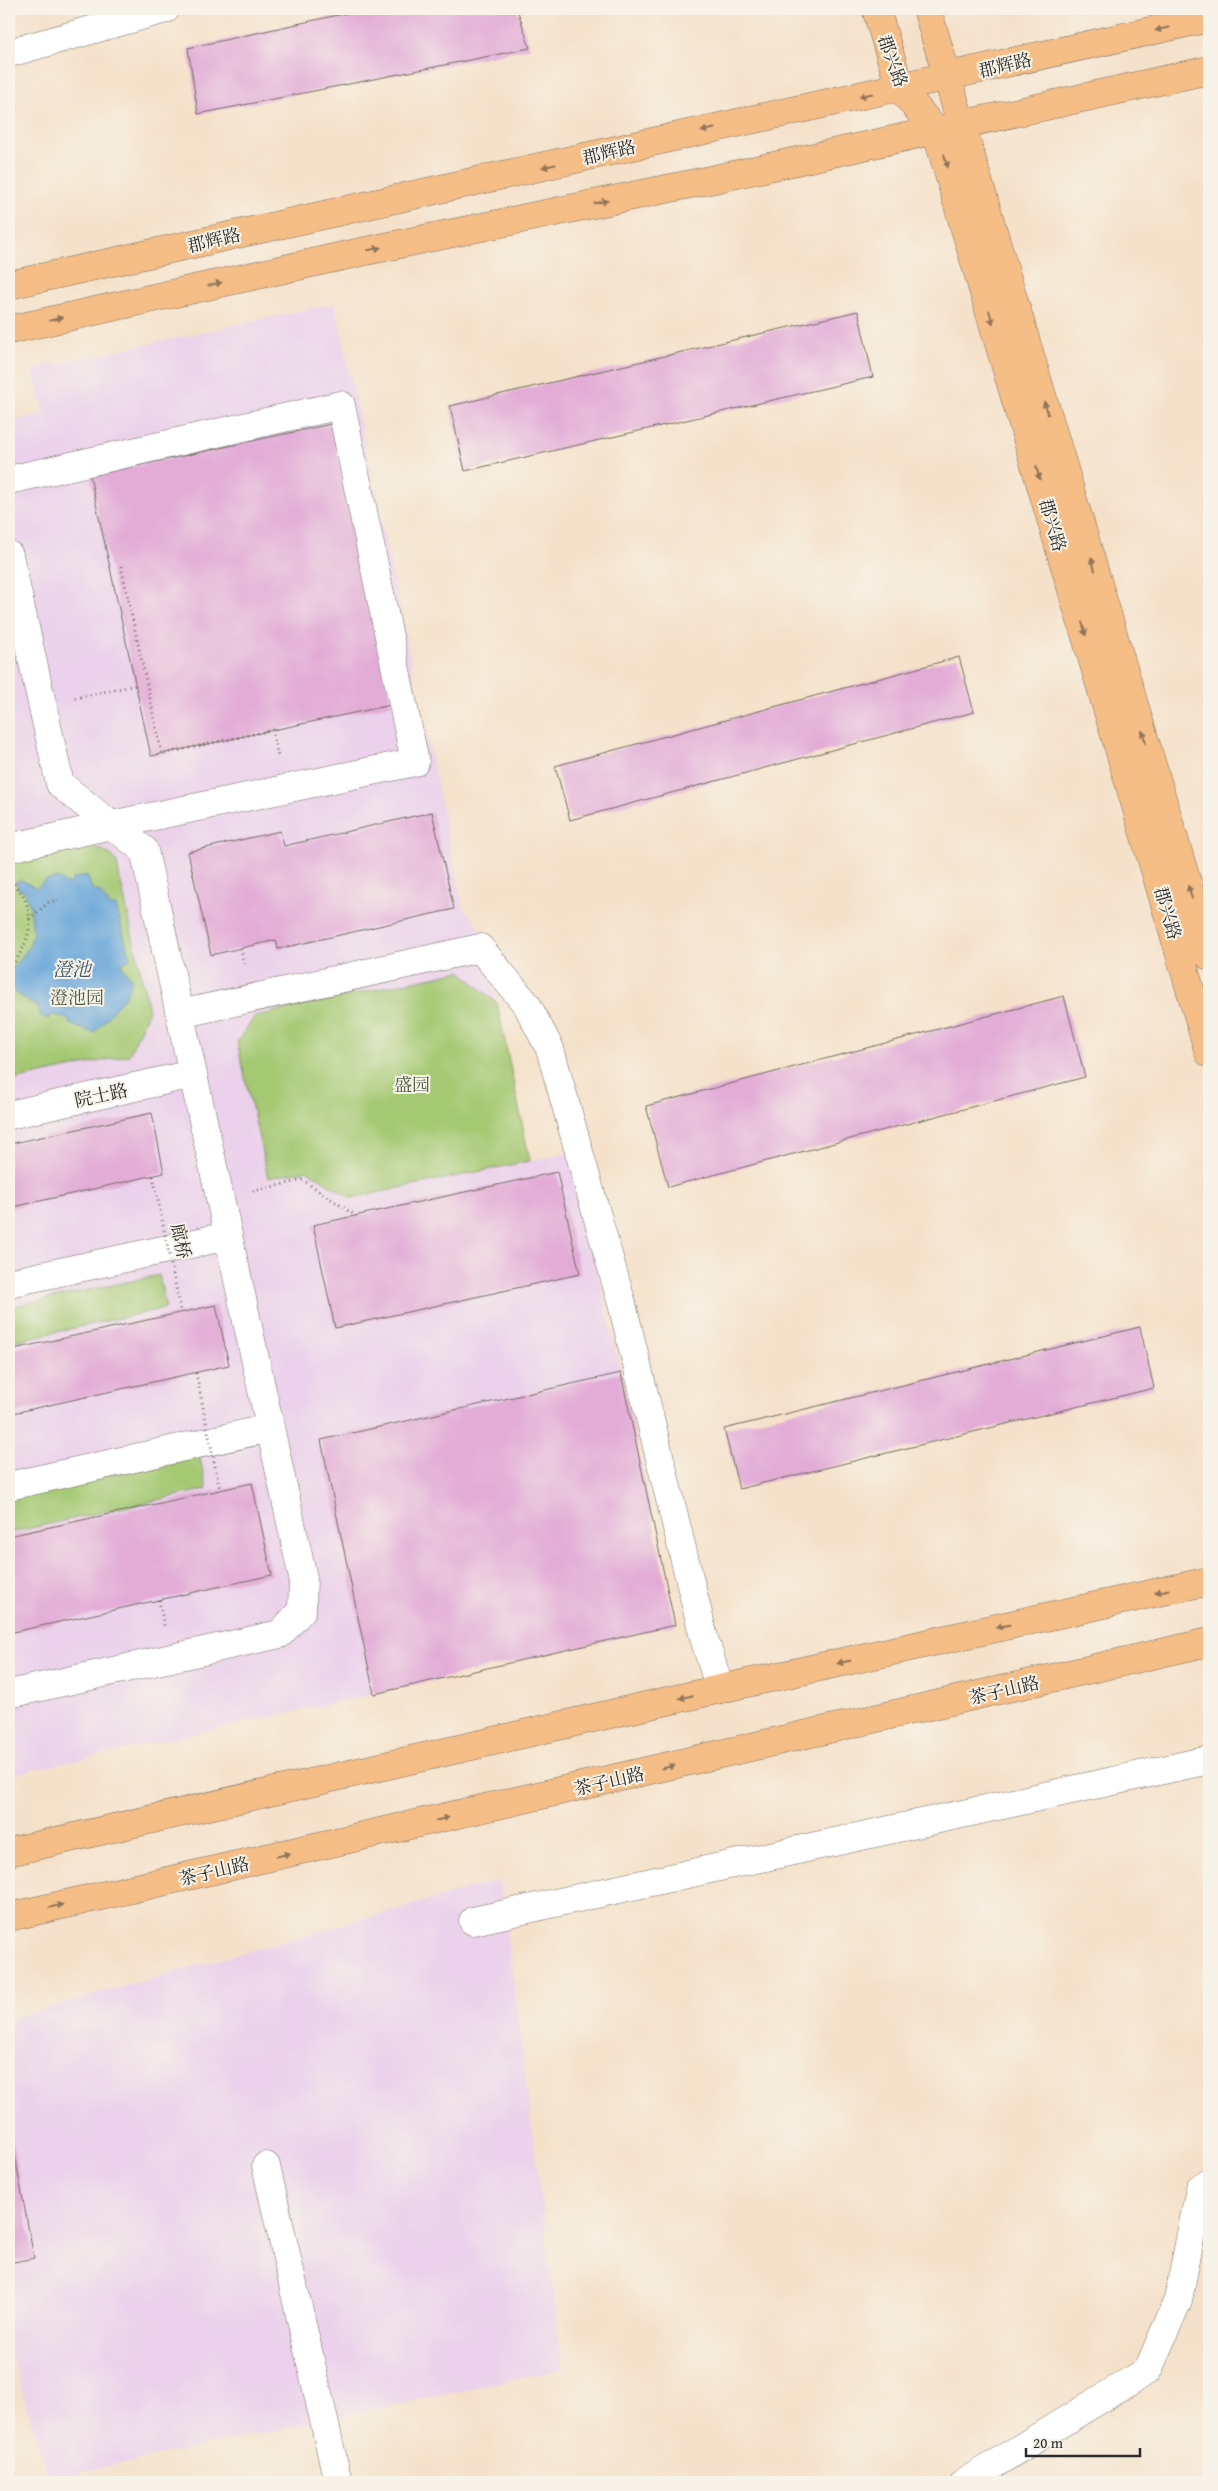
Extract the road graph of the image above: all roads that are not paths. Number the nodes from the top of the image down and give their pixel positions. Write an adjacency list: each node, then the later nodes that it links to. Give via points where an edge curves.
1 (166, 9): 5 (street)
2 (876, 9): 8 (main road, 郡兴路)
3 (927, 9): 7 (main road, 郡兴路)
4 (1209, 18): 7 (main road, 郡辉路, one-way to 7)
5 (9, 53)
6 (1209, 70): 9 (main road)
7 (948, 78): 8 (main road, 郡辉路); 9 (main road, 郡兴路)
8 (900, 88): 9 (main road, 郡兴路); 10 (main road, 郡辉路, one-way to 10)
9 (949, 128): 11 (main road, one-way to 9); 17 (main road, 郡兴路, one-way to 9); 19 (main road, 郡兴路, one-way to 19)
10 (9, 286)
11 (9, 330)
12 (9, 480): 15 (street, via 341,406 415,762)
13 (9, 555): 14 (street)
14 (13, 590): 15 (street, via 60,784)
15 (111, 826): 16 (street); 18 (street, via 144,850)
16 (9, 848)
17 (1209, 956)
18 (180, 1014): 20 (street); 28 (street, via 480,948 527,1005 550,1049 622,1304 704,1638)
19 (1209, 1053)
20 (193, 1074): 21 (street, 院士路); 22 (street)
21 (9, 1115)
22 (228, 1236): 23 (street); 24 (street)
23 (9, 1283)
24 (270, 1428): 25 (street); 29 (street, via 303,1578 302,1610 280,1634)
25 (9, 1486)
26 (1209, 1580): 28 (main road, one-way to 28)
27 (1209, 1642): 32 (main road, 茶子山路, one-way to 27)
28 (720, 1689): 31 (main road, one-way to 31)
29 (9, 1694)
30 (1209, 1760): 33 (street)
31 (9, 1852)
32 (9, 1917)
33 (474, 1921)
34 (266, 2166): 36 (street)
35 (1209, 2182): 37 (street, via 1200,2188 1178,2300 1148,2370)
36 (338, 2482)
37 (966, 2482)

